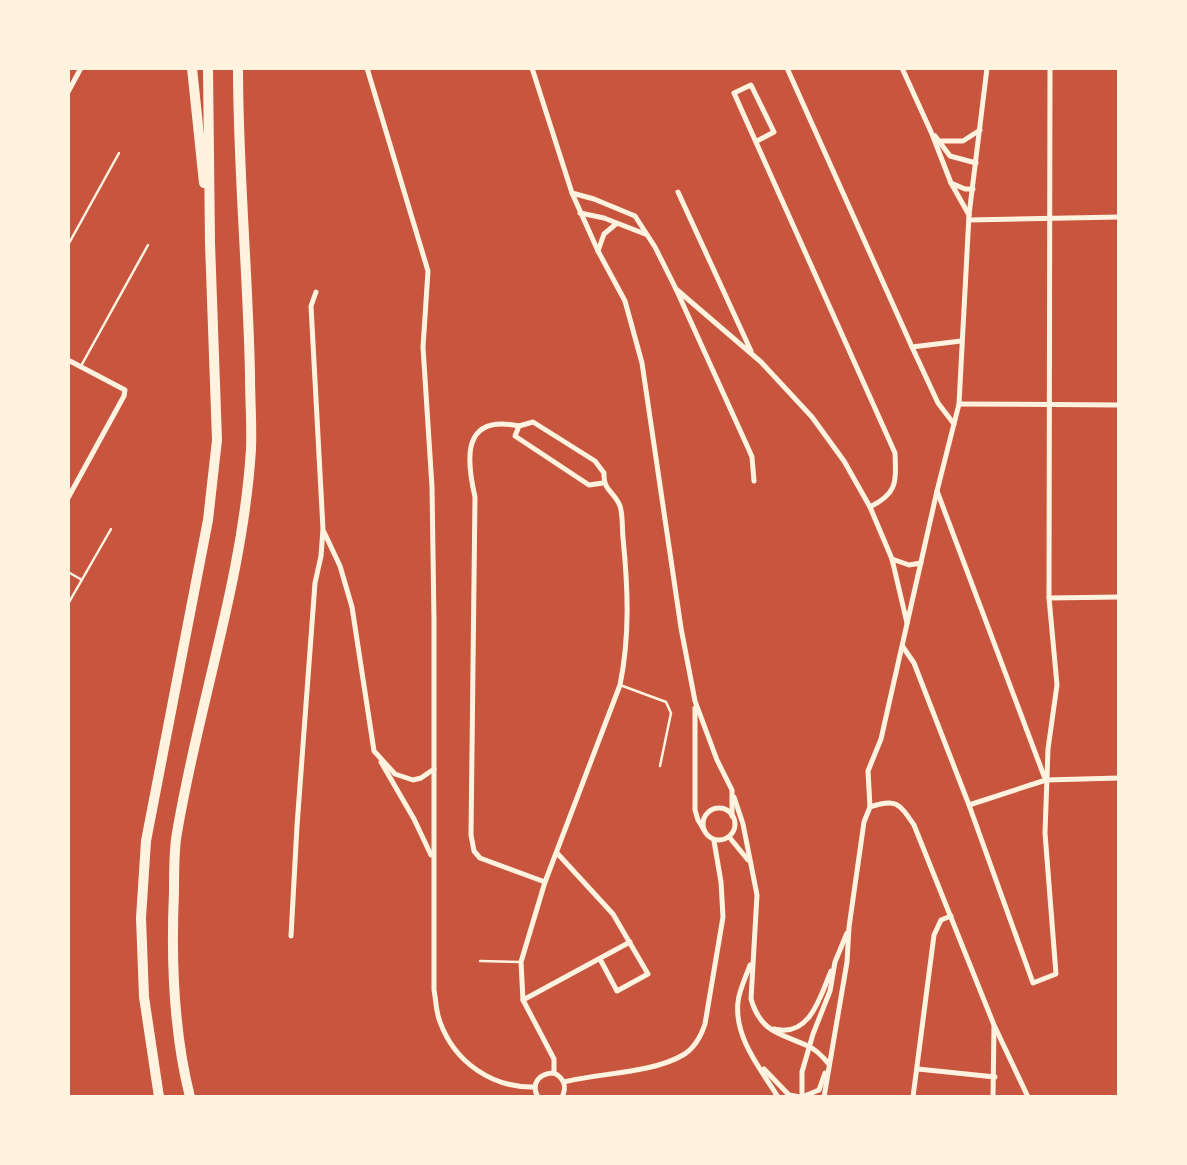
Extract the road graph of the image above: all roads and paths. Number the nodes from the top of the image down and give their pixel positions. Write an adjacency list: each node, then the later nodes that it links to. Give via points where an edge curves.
1 (81, 68): 11 (street)
2 (192, 68): 28 (highway)
3 (208, 68): 28 (highway)
4 (238, 68): 99 (highway, via 251,448 241,541 176,842 173,993)
5 (532, 68): 21 (street)
6 (787, 68): 35 (street)
7 (902, 68): 13 (street)
8 (987, 68): 12 (street)
9 (1050, 68): 23 (street)
10 (368, 69): 64 (street, via 428,271 423,347 432,487)
11 (68, 92)
12 (980, 130): 15 (street, via 963,141); 17 (street)
13 (932, 134): 15 (street); 18 (street)
14 (757, 141): 14 (street, via 774,132 751,85 734,93); 48 (street, via 895,453 896,483 885,499)
15 (940, 141): 17 (street, via 950,156)
16 (119, 153): 29 (lane)
17 (976, 163): 19 (street)
18 (951, 183): 19 (street); 25 (street)
19 (973, 189): 25 (street)
20 (678, 192): 36 (street)
21 (572, 193): 22 (street); 27 (street, via 635,216)
22 (580, 213): 26 (street); 31 (street)
23 (1050, 217): 24 (street); 25 (street); 40 (street)
24 (1119, 217)
25 (969, 218): 34 (street)
26 (616, 224): 27 (street); 31 (street, via 604,234)
27 (645, 234): 32 (street)
28 (210, 243): 98 (highway, via 217,440 208,520 146,841 141,918 144,997)
29 (68, 245)
30 (148, 245): 38 (lane)
31 (598, 251): 61 (street, via 625,301 642,363)
32 (676, 289): 36 (street); 44 (street, via 752,457)
33 (316, 292): 50 (street, via 311,306)
34 (961, 341): 35 (street); 39 (street)
35 (912, 347): 42 (street, via 938,403)
36 (752, 352): 48 (street, via 812,417 845,461)
37 (68, 360): 38 (street)
38 (81, 366): 47 (street, via 125,390)
39 (959, 404): 40 (street); 42 (street)
40 (1050, 404): 41 (street); 56 (street)
41 (1119, 405)
42 (954, 424): 46 (street)
43 (519, 426): 45 (street, via 515,436 589,485); 45 (street, via 533,422 595,461 604,473); 77 (street, via 503,423 482,430 469,444 468,469 475,497 471,835 481,858)
44 (754, 481)
45 (603, 484): 60 (street, via 620,506 626,564 628,620)
46 (937, 491): 52 (street); 66 (street)
47 (68, 498)
48 (870, 507): 51 (street)
49 (111, 528): 54 (lane)
50 (323, 529): 62 (street, via 352,607); 80 (street)
51 (892, 559): 52 (street, via 909,565); 58 (street)
52 (921, 563): 58 (street)
53 (68, 572): 54 (lane)
54 (82, 580): 57 (lane)
55 (1119, 597): 56 (street)
56 (1049, 598): 66 (street, via 1057,685)
57 (68, 604)
58 (907, 626): 59 (street)
59 (902, 647): 68 (street, via 914,663); 69 (street, via 881,739 868,771)
60 (620, 685): 63 (lane, via 666,702 671,713); 74 (street)
61 (695, 701): 67 (street); 71 (street, via 695,810)
62 (374, 751): 64 (street, via 395,774 413,780); 75 (street)
63 (660, 766)
64 (434, 769): 75 (street)
65 (1119, 778): 66 (street)
66 (1046, 780): 68 (street); 68 (street, via 1045,833 1056,974 1033,983)
67 (732, 790): 70 (street); 76 (street)
68 (969, 806)
69 (870, 807): 78 (street, via 887,801 901,807 925,848); 79 (street)
70 (733, 816): 71 (street, via 726,809 714,808 705,814); 72 (street, via 735,831)
71 (704, 830): 73 (street)
72 (730, 838): 73 (street); 76 (street)
73 (714, 841): 96 (street, via 723,917 699,1039 686,1054 668,1062)
74 (557, 853): 77 (street); 81 (street, via 613,914)
75 (433, 859): 97 (street, via 434,990 440,1023 475,1070 495,1081)
76 (750, 862): 83 (street, via 757,895)
77 (545, 882): 85 (street)
78 (951, 916): 88 (street); 93 (street, via 941,920 934,935)
79 (849, 927): 86 (street); 92 (street)
80 (291, 936)
81 (630, 942): 82 (street); 82 (street, via 648,974 617,991)
82 (600, 959): 87 (street)
83 (752, 959): 89 (street, via 751,999); 91 (street, via 738,1001 745,1044)
84 (480, 961): 85 (lane)
85 (521, 962): 87 (street)
86 (835, 962): 89 (street, via 805,1022 785,1031); 90 (street, via 830,992)
87 (523, 1000): 94 (street, via 554,1059)
88 (995, 1025): 95 (street); 107 (street)
89 (765, 1027): 90 (street)
90 (810, 1046): 92 (street); 103 (street)
91 (757, 1062): 102 (street); 103 (street, via 789,1095)
92 (829, 1064): 103 (street, via 819,1090); 104 (street)
93 (918, 1069): 95 (street); 105 (street)
94 (554, 1073): 96 (street); 97 (street, via 545,1073)
95 (995, 1077): 106 (street)
96 (564, 1082): 101 (street)
97 (534, 1087): 100 (street)
98 (159, 1097)
99 (190, 1097)
100 (538, 1097)
101 (562, 1097)
102 (778, 1097)
103 (801, 1097)
104 (824, 1097)
105 (913, 1097)
106 (993, 1097)
107 (1028, 1097)

